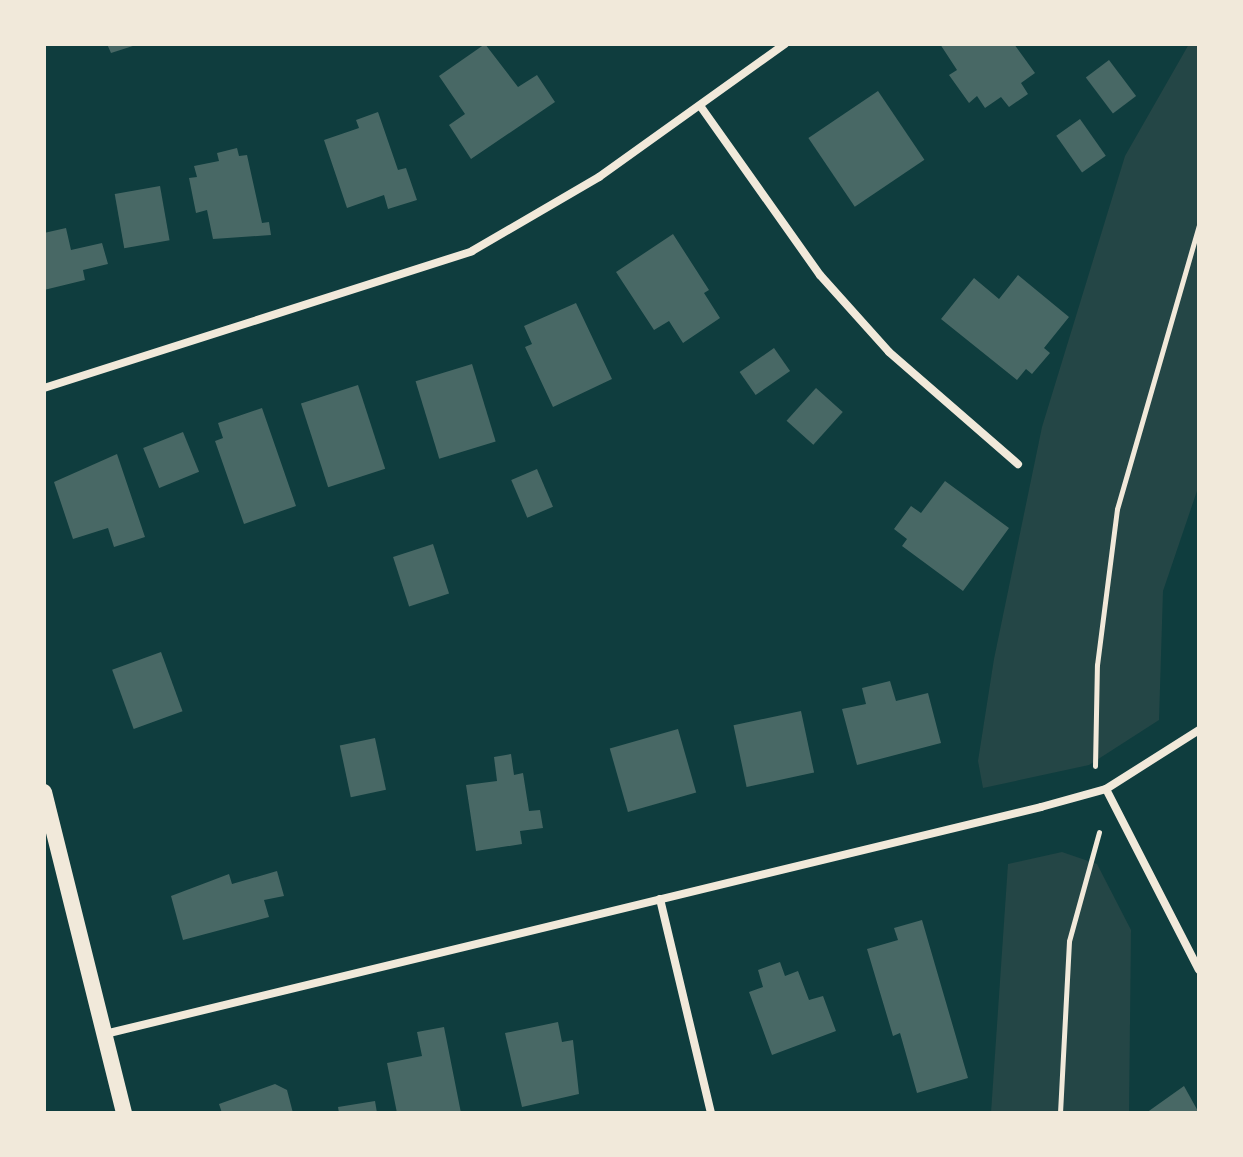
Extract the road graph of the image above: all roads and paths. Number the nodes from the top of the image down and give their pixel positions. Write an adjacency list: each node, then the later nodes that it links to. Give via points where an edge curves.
1 (785, 44): 2 (street)
2 (701, 107): 4 (street, via 586,186 472,251); 5 (street, via 820,275 889,352)
3 (1199, 224): 9 (path, via 1117,509 1097,665)
4 (44, 388)
5 (1018, 464)
6 (1199, 730): 7 (street)
7 (1106, 789): 9 (street); 11 (street)
8 (44, 792): 12 (main road)
9 (1094, 792): 10 (street); 15 (path, via 1099,836 1069,941)
10 (660, 899): 12 (street); 14 (street)
11 (1199, 970)
12 (105, 1034): 13 (main road)
13 (124, 1113)
14 (711, 1113)
15 (1060, 1113)

